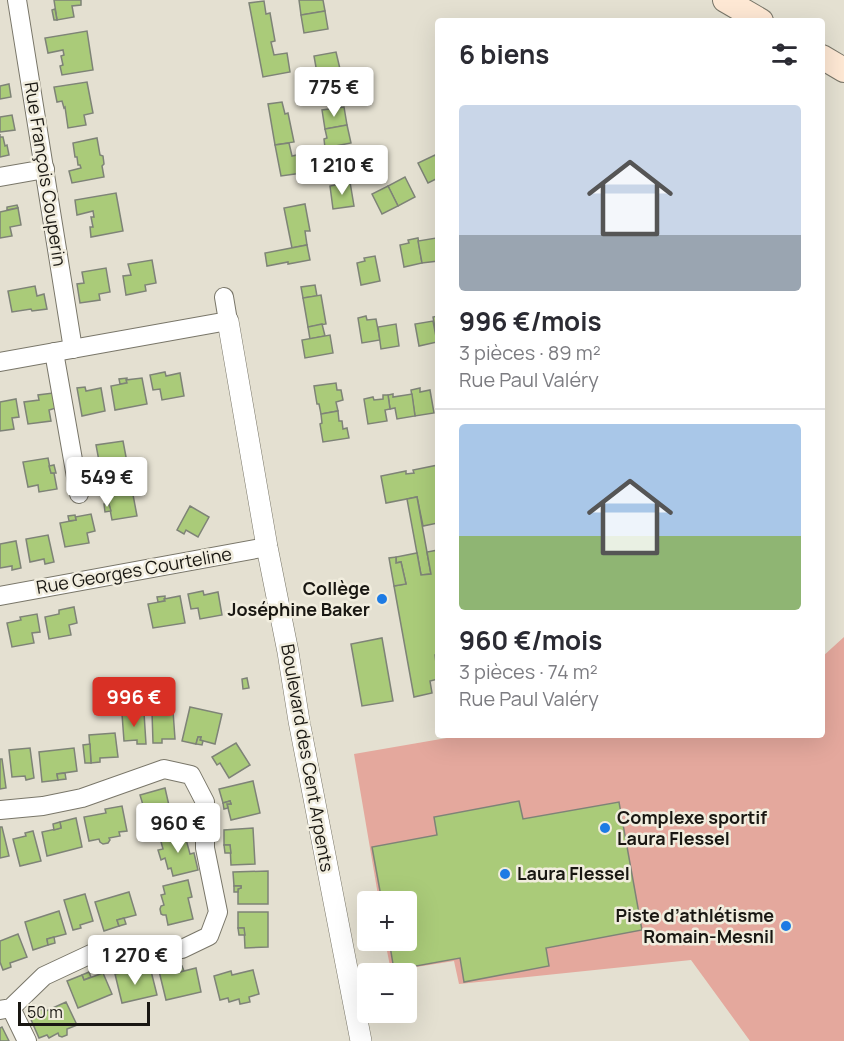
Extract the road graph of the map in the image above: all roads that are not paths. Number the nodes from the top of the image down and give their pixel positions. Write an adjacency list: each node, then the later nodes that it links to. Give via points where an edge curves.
1 (17, 0): 6 (street, Rue François Couperin)
2 (725, 0): 3 (main road)
3 (756, 18)
4 (825, 59): 5 (main road)
5 (844, 70)
6 (45, 169): 7 (street); 10 (street, Rue François Couperin)
7 (0, 177)
8 (224, 297): 9 (street, Boulevard des Cent Arpents)
9 (228, 321): 10 (street); 14 (street, Boulevard des Cent Arpents)
10 (73, 349): 11 (street)
11 (54, 352): 12 (street); 13 (street)
12 (0, 362)
13 (79, 494)
14 (267, 547): 15 (street, Rue Georges Courteline); 19 (street, Boulevard des Cent Arpents)
15 (0, 596)
16 (0, 810): 17 (street, via 82,798 164,769 191,775 206,802 206,848 218,912 209,936 182,949 91,954 44,976)
17 (6, 1009): 18 (street)
18 (27, 1041)
19 (361, 1041)

